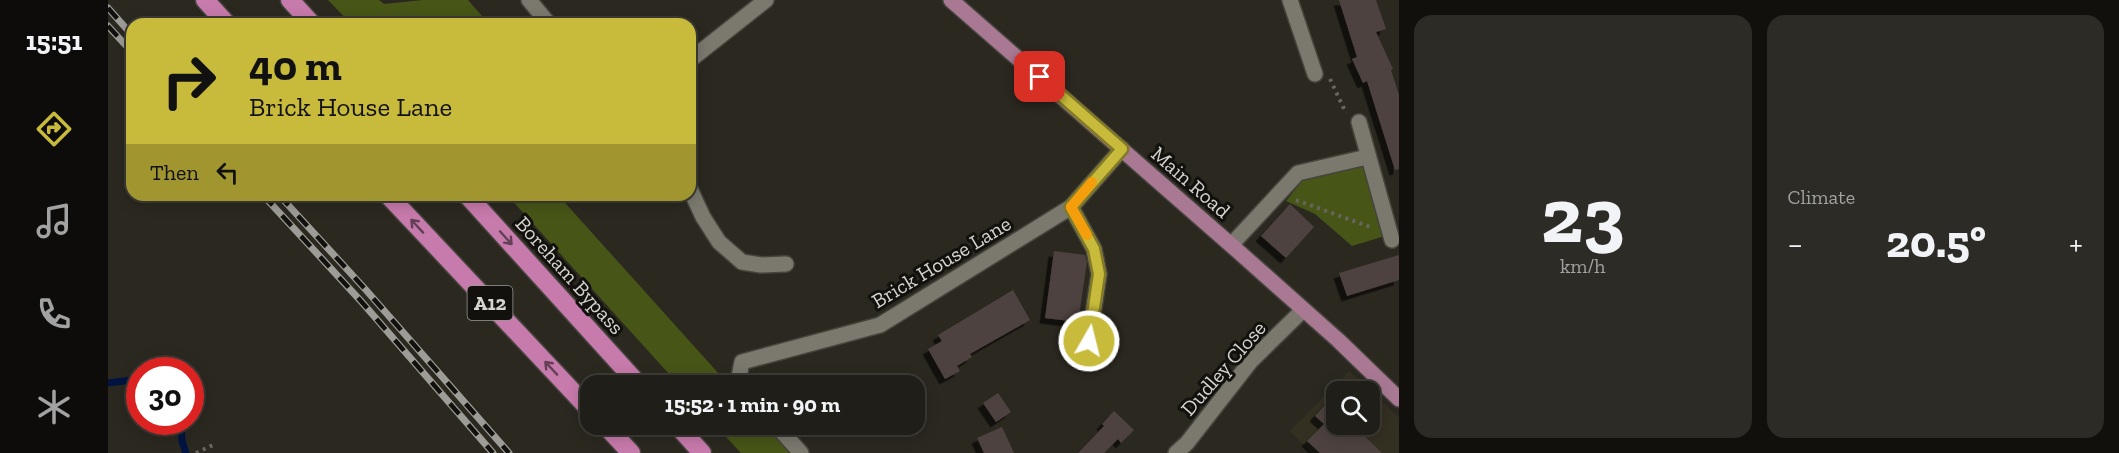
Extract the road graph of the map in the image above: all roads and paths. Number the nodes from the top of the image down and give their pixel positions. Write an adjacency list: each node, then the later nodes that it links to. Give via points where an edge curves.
1 (205, 0): 7 (highway)
2 (290, 0): 8 (highway)
3 (529, 0): 9 (street)
4 (766, 0): 11 (street)
5 (951, 0): 14 (main road, Main Road)
6 (1290, 0): 10 (street)
7 (222, 18)
8 (306, 18)
9 (544, 18)
10 (1306, 48): 12 (street); 13 (path, via 1325,70 1346,114)
11 (696, 55)
12 (1315, 74)
13 (1359, 122): 15 (street)
14 (1122, 149): 20 (street, Brick House Lane); 22 (main road, Main Road)
15 (1368, 157): 16 (street, via 1298,173); 21 (street)
16 (1275, 198): 21 (path, via 1301,200); 22 (street)
17 (394, 201): 28 (highway, A12, one-way to 17)
18 (472, 201): 26 (highway, Boreham Bypass / A12, one-way to 26)
19 (696, 201): 23 (street, via 719,242 742,262)
20 (1071, 207): 25 (street, via 1094,249 1099,274); 27 (street, Brick House Lane, via 880,325 742,362)
21 (1391, 238)
22 (1231, 245): 24 (main road, Main Road)
23 (786, 264)
24 (1303, 310): 29 (main road, Main Road); 38 (street, Dudley Close, via 1251,361)
25 (1089, 341)
26 (630, 375)
27 (740, 375)
28 (580, 399)
29 (1399, 399)
30 (614, 435): 35 (highway)
31 (686, 435): 36 (highway)
32 (785, 435): 37 (street)
33 (213, 445): 34 (path)
34 (196, 453)
35 (631, 453)
36 (702, 453)
37 (801, 453)
38 (1176, 453)

